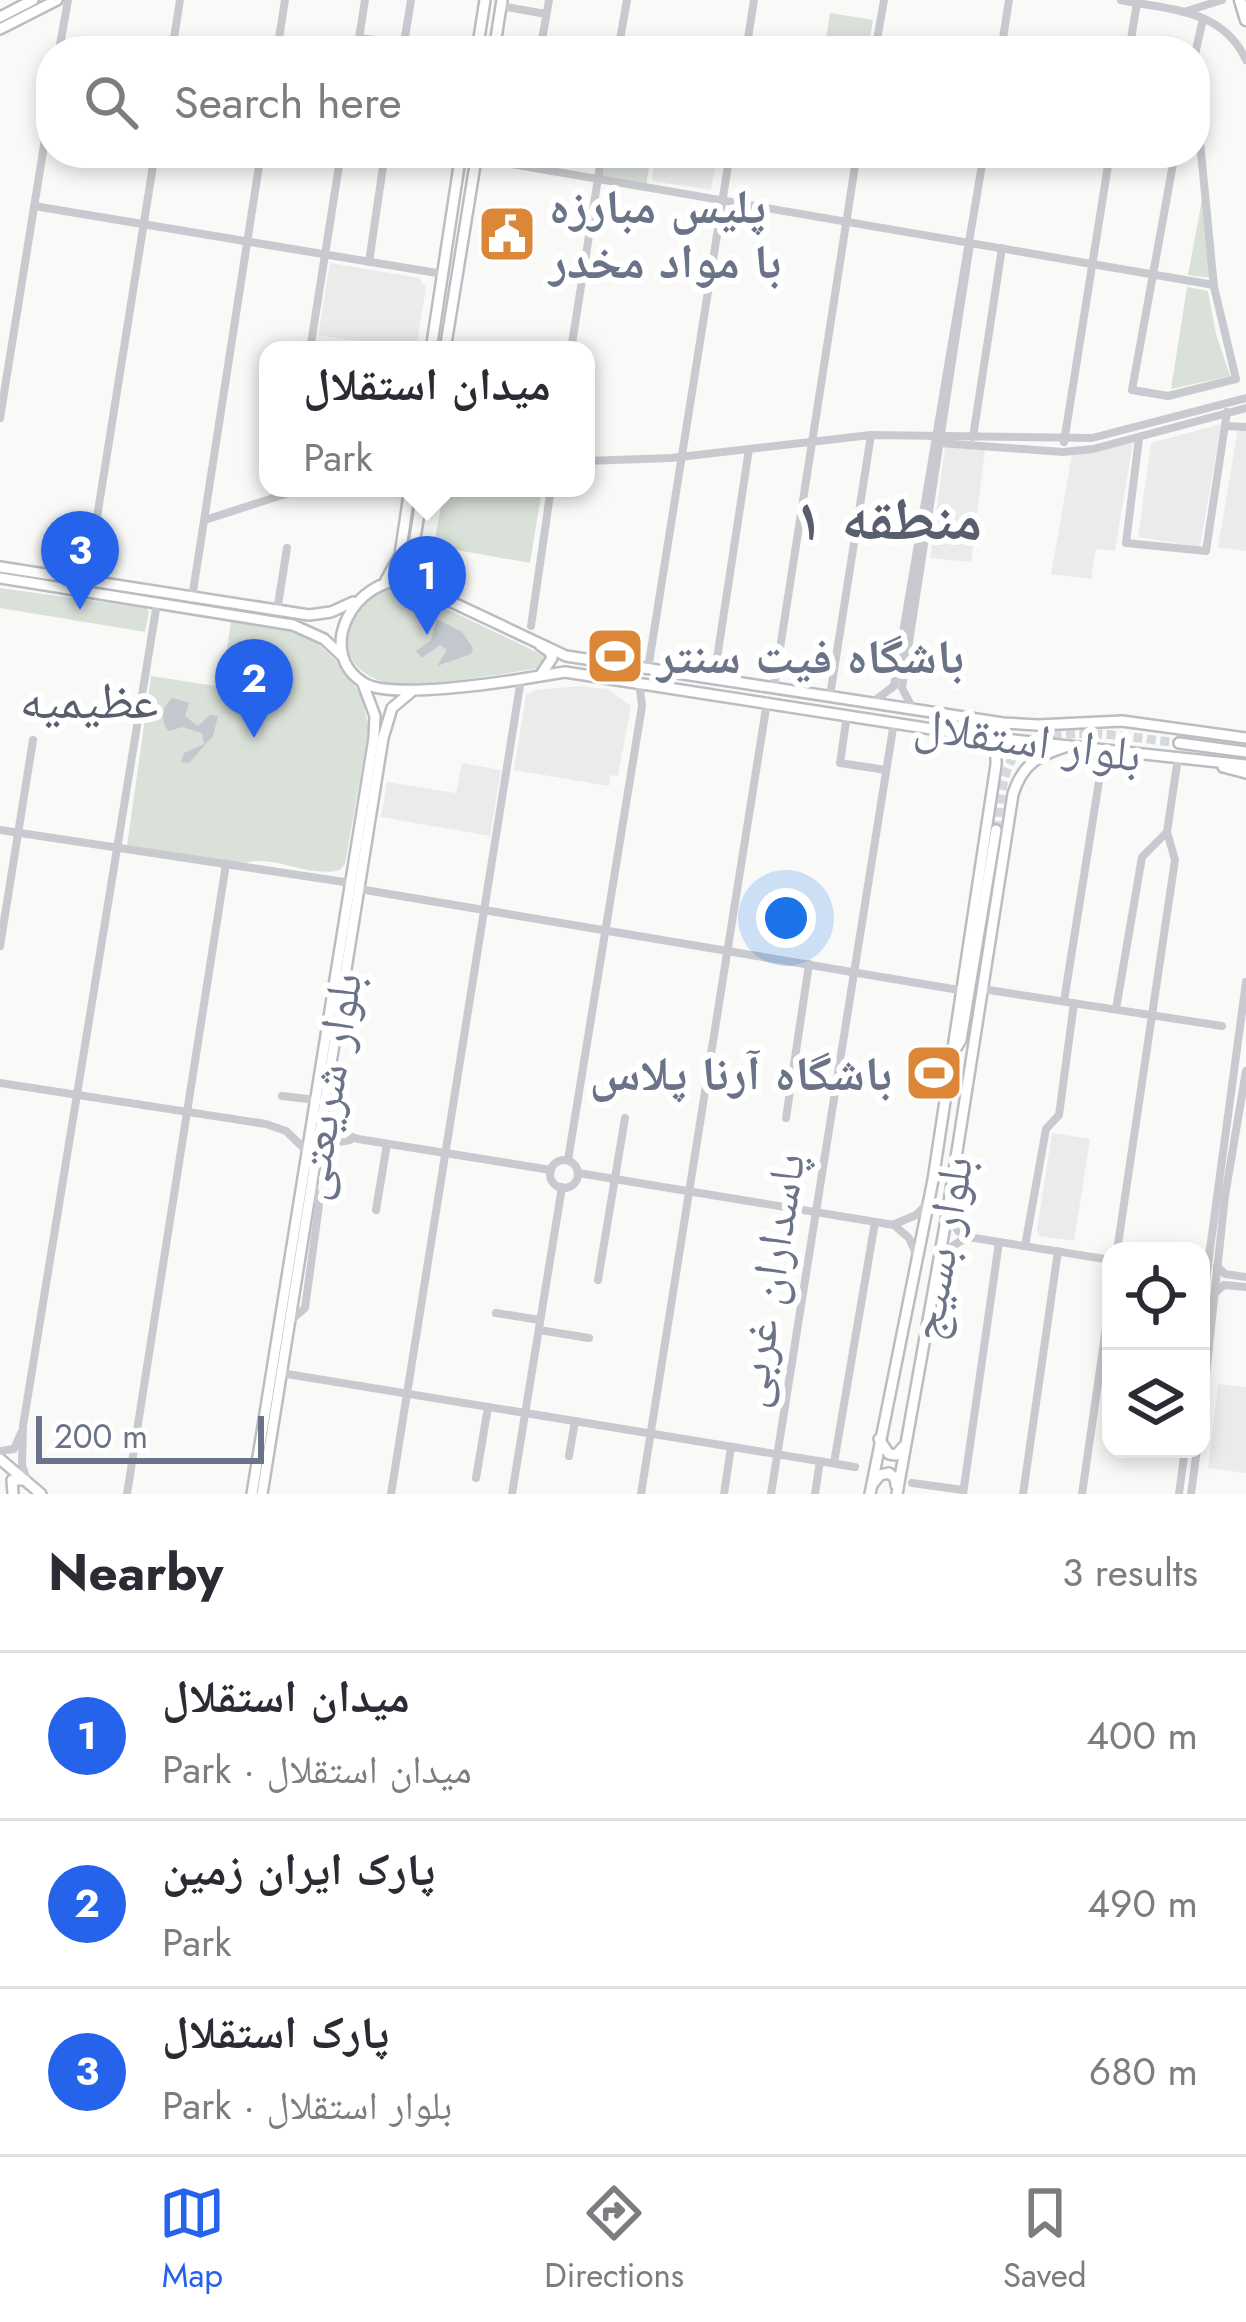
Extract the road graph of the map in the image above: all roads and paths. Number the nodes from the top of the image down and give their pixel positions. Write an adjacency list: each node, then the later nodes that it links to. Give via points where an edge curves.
1 (33, 0): 21 (main road)
2 (57, 0): 24 (main road)
3 (68, 0): 25 (street)
4 (180, 0): 26 (street)
5 (285, 0): 27 (street)
6 (364, 0): 28 (street)
7 (411, 0): 29 (street)
8 (485, 0): 30 (main road)
9 (549, 0): 20 (street)
10 (627, 0): 33 (street)
11 (754, 0): 34 (street)
12 (884, 0): 35 (street)
13 (1010, 0): 36 (street)
14 (1120, 0): 18 (street)
15 (1222, 0): 19 (street)
16 (1240, 0): 23 (highway)
17 (501, 3): 20 (street); 31 (main road)
18 (1137, 3): 19 (street); 37 (street)
19 (1184, 12): 22 (street)
20 (546, 14): 32 (street)
21 (0, 17)
22 (1203, 19): 38 (street); 39 (street, via 1228,30)
23 (1246, 20)
24 (0, 29)
25 (62, 36)
26 (174, 36)
27 (279, 36)
28 (359, 36)
29 (405, 36)
30 (479, 36)
31 (496, 36)
32 (542, 36)
33 (621, 36)
34 (748, 36)
35 (878, 36)
36 (1004, 36)
37 (1132, 36)
38 (1199, 36)
39 (1246, 60)
40 (40, 168): 57 (street)
41 (153, 168): 59 (street)
42 (259, 168): 60 (street)
43 (339, 168): 63 (street)
44 (384, 168): 64 (street)
45 (459, 168): 66 (main road)
46 (475, 168): 71 (main road)
47 (533, 168): 55 (street)
48 (600, 168): 55 (street)
49 (727, 168): 56 (street)
50 (854, 168): 58 (street)
51 (982, 168): 61 (street)
52 (1107, 168): 65 (street)
53 (1172, 168): 67 (street)
54 (1203, 168): 68 (street)
55 (598, 179): 56 (street); 72 (street)
56 (722, 200): 58 (street); 87 (street)
57 (34, 206): 59 (street); 76 (street)
58 (845, 221): 61 (street); 84 (street)
59 (144, 224): 60 (street); 97 (street)
60 (247, 242): 63 (street); 93 (street)
61 (970, 243): 62 (street); 81 (street)
62 (1002, 248): 65 (street); 82 (street)
63 (325, 254): 64 (street); 69 (street)
64 (369, 262): 66 (street)
65 (1090, 263): 67 (street); 83 (street)
66 (442, 274): 70 (main road)
67 (1152, 274): 68 (street); 68 (street, via 1132,390 1168,396 1236,379)
68 (1214, 284)
69 (311, 341)
70 (432, 341)
71 (446, 341)
72 (573, 341)
73 (1246, 398): 83 (street)
74 (1246, 408): 75 (street)
75 (1227, 412): 77 (street); 80 (street)
76 (0, 418)
77 (1225, 426): 78 (street); 80 (street, via 1206,551 1126,543)
78 (1246, 427)
79 (872, 435): 81 (street); 84 (street); 119 (street)
80 (1139, 438): 86 (street)
81 (940, 439): 82 (street); 117 (street)
82 (972, 440): 83 (street); 86 (street)
83 (1064, 440): 86 (street)
84 (811, 443): 85 (street); 116 (street)
85 (749, 449): 87 (street); 112 (street)
86 (1064, 452)
87 (679, 457): 88 (street); 109 (street)
88 (595, 461)
89 (269, 497): 93 (street)
90 (409, 497): 98 (main road, via 400,555)
91 (422, 497): 99 (main road)
92 (550, 497): 105 (street)
93 (205, 520): 100 (street)
94 (287, 548): 103 (street)
95 (0, 567): 97 (main road)
96 (0, 578): 102 (main road)
97 (87, 580): 100 (main road)
98 (386, 581): 99 (main road, بلوار استقلال); 101 (main road)
99 (414, 584): 107 (main road, بلوار استقلال)
100 (192, 598): 103 (main road)
101 (358, 599): 104 (main road); 108 (main road, via 344,622)
102 (157, 603): 106 (main road); 142 (street)
103 (278, 611): 104 (main road)
104 (322, 614): 106 (main road, via 329,624)
105 (531, 626)
106 (316, 633): 108 (main road)
107 (540, 645): 109 (main road, بلوار استقلال); 110 (main road, via 552,658)
108 (344, 658): 113 (main road, بلوار شریعتی)
109 (647, 669): 112 (main road, بلوار استقلال)
110 (540, 676): 111 (main road, بلوار استقلال); 114 (main road, بلوار استقلال)
111 (521, 679): 118 (main road, بلوار استقلال); 145 (street)
112 (714, 679): 116 (main road, بلوار استقلال)
113 (362, 682): 118 (main road, بلوار استقلال); 126 (main road, بلوار شریعتی)
114 (639, 682): 115 (main road, بلوار استقلال); 122 (street)
115 (655, 684): 120 (main road, بلوار استقلال); 122 (street)
116 (774, 687): 119 (main road, بلوار استقلال)
117 (898, 687): 121 (street); 124 (street)
118 (414, 690): 123 (main road)
119 (830, 696): 121 (main road, بلوار استقلال)
120 (768, 701): 125 (main road, بلوار استقلال); 148 (street)
121 (873, 702): 124 (main road, بلوار استقلال)
122 (642, 706): 146 (street)
123 (392, 707): 126 (main road, via 382,701); 144 (main road, بلوار شریعتی)
124 (912, 707): 129 (main road, بلوار استقلال, via 1003,723 1122,721)
125 (848, 714): 127 (main road, بلوار استقلال); 137 (street, via 841,763)
126 (375, 716): 144 (main road, بلوار شریعتی)
127 (894, 721): 128 (main road, بلوار استقلال); 137 (street, پاسداران غربی)
128 (977, 736): 132 (main road, بلوار استقلال); 138 (main road, via 996,751)
129 (1246, 738)
130 (33, 740): 141 (street)
131 (1179, 742): 134 (main road)
132 (1068, 746): 133 (main road, بلوار استقلال); 138 (main road, بلوار بسیج, via 1025,767)
133 (1104, 750): 135 (main road, بلوار استقلال); 154 (street)
134 (1246, 752)
135 (1178, 758): 136 (main road, بلوار استقلال); 140 (street)
136 (1246, 769)
137 (886, 770): 150 (street, پاسداران غربی)
138 (997, 828): 152 (main road, بلوار بسیج); 153 (main road); 160 (main road, via 962,1040)
139 (0, 830): 141 (street)
140 (1167, 832): 155 (street, via 1142,857); 157 (street, via 1174,860)
141 (18, 833): 142 (street); 147 (street)
142 (117, 848): 143 (street); 163 (street)
143 (226, 864): 144 (street); 166 (street)
144 (355, 886): 145 (street); 165 (main road, بلوار شریعتی); 167 (main road, بلوار شریعتی)
145 (484, 910): 146 (street); 173 (street)
146 (606, 930): 148 (street); 174 (street)
147 (0, 946)
148 (728, 950): 149 (street); 181 (street)
149 (808, 964): 150 (street); 169 (street)
150 (854, 971): 153 (street); 186 (street, پاسداران غربی)
151 (1246, 982): 156 (street)
152 (982, 988): 154 (street); 185 (main road, بلوار بسیج)
153 (959, 990): 160 (main road)
154 (1069, 1002): 155 (street); 193 (street, via 1059,1115 1046,1129)
155 (1116, 1010): 157 (street)
156 (1241, 1012): 158 (street); 159 (street)
157 (1151, 1015): 158 (street); 191 (street)
158 (1222, 1026): 159 (street)
159 (1237, 1043): 177 (street)
160 (953, 1053): 183 (main road, بلوار بسیج)
161 (1246, 1071): 179 (street)
162 (0, 1083): 163 (street)
163 (77, 1095): 166 (street); 213 (street)
164 (283, 1096): 165 (street)
165 (316, 1100): 172 (main road, بلوار شریعتی)
166 (187, 1112): 172 (street, via 276,1126); 235 (street)
167 (323, 1114): 170 (street); 172 (main road, بلوار شریعتی)
168 (625, 1118): 178 (street)
169 (785, 1118)
170 (358, 1139): 171 (street); 172 (street)
171 (388, 1144): 173 (street); 184 (street)
172 (312, 1154): 208 (main road, بلوار شریعتی); 236 (main road, بلوار شریعتی)
173 (446, 1154): 175 (street); 209 (street)
174 (568, 1160): 175 (street); 176 (street)
175 (550, 1170): 180 (street)
176 (578, 1173): 178 (street); 180 (street)
177 (1217, 1175): 179 (street, via 1220,1184); 182 (street)
178 (614, 1179): 181 (street); 200 (street)
179 (1228, 1179): 182 (street)
180 (562, 1187): 204 (street)
181 (690, 1192): 186 (street); 214 (street)
182 (1220, 1195): 192 (street); 198 (street)
183 (930, 1198): 188 (street); 197 (main road, بلوار بسیج)
184 (376, 1210)
185 (948, 1210): 189 (street); 195 (main road, بلوار بسیج)
186 (816, 1212): 187 (street); 218 (street, پاسداران غربی)
187 (874, 1222): 188 (street); 224 (street)
188 (894, 1225): 197 (street)
189 (968, 1237): 190 (street); 195 (street)
190 (1000, 1242): 193 (street); 232 (street)
191 (1118, 1242)
192 (1209, 1242)
193 (1025, 1246): 194 (street)
194 (1058, 1252): 196 (street); 244 (street)
195 (940, 1254): 216 (main road, بلوار بسیج)
196 (1102, 1259)
197 (919, 1263): 215 (main road, بلوار بسیج)
198 (1222, 1275): 199 (street); 201 (street); 202 (street); 202 (street)
199 (1246, 1277)
200 (598, 1280)
201 (1246, 1287)
202 (1215, 1294): 207 (street)
203 (496, 1313): 204 (street)
204 (539, 1325): 205 (street); 211 (street)
205 (589, 1338)
206 (1103, 1350): 245 (street)
207 (1208, 1350)
208 (281, 1373): 209 (street); 237 (main road, بلوار شریعتی)
209 (407, 1394): 210 (street); 238 (street)
210 (488, 1407): 211 (street); 226 (street)
211 (525, 1413): 212 (street); 239 (street)
212 (574, 1421): 214 (street); 220 (street)
213 (23, 1426): 219 (street, via 14,1449); 227 (street)
214 (651, 1434): 217 (street); 240 (street)
215 (879, 1439): 216 (main road, via 896,1455); 230 (main road, بلوار بسیج)
216 (907, 1442): 231 (main road, بلوار بسیج)
217 (731, 1447): 218 (street); 241 (street)
218 (777, 1454): 223 (street); 242 (street, پاسداران غربی)
219 (0, 1455): 227 (main road)
220 (569, 1456)
221 (1184, 1458): 246 (street)
222 (1196, 1458): 247 (street)
223 (820, 1461): 224 (street); 243 (street)
224 (834, 1464): 225 (street)
225 (855, 1467)
226 (476, 1478)
227 (26, 1481): 233 (main road, via 12,1480); 234 (main road)
228 (0, 1483): 233 (main road)
229 (911, 1483): 232 (street)
230 (870, 1491): 231 (main road, via 889,1473)
231 (897, 1492)
232 (963, 1492)
233 (12, 1494)
234 (41, 1494)
235 (127, 1494)
236 (252, 1494)
237 (262, 1494)
238 (391, 1494)
239 (512, 1494)
240 (641, 1494)
241 (724, 1494)
242 (771, 1494)
243 (815, 1494)
244 (1023, 1494)
245 (1082, 1494)
246 (1179, 1494)
247 (1191, 1494)

